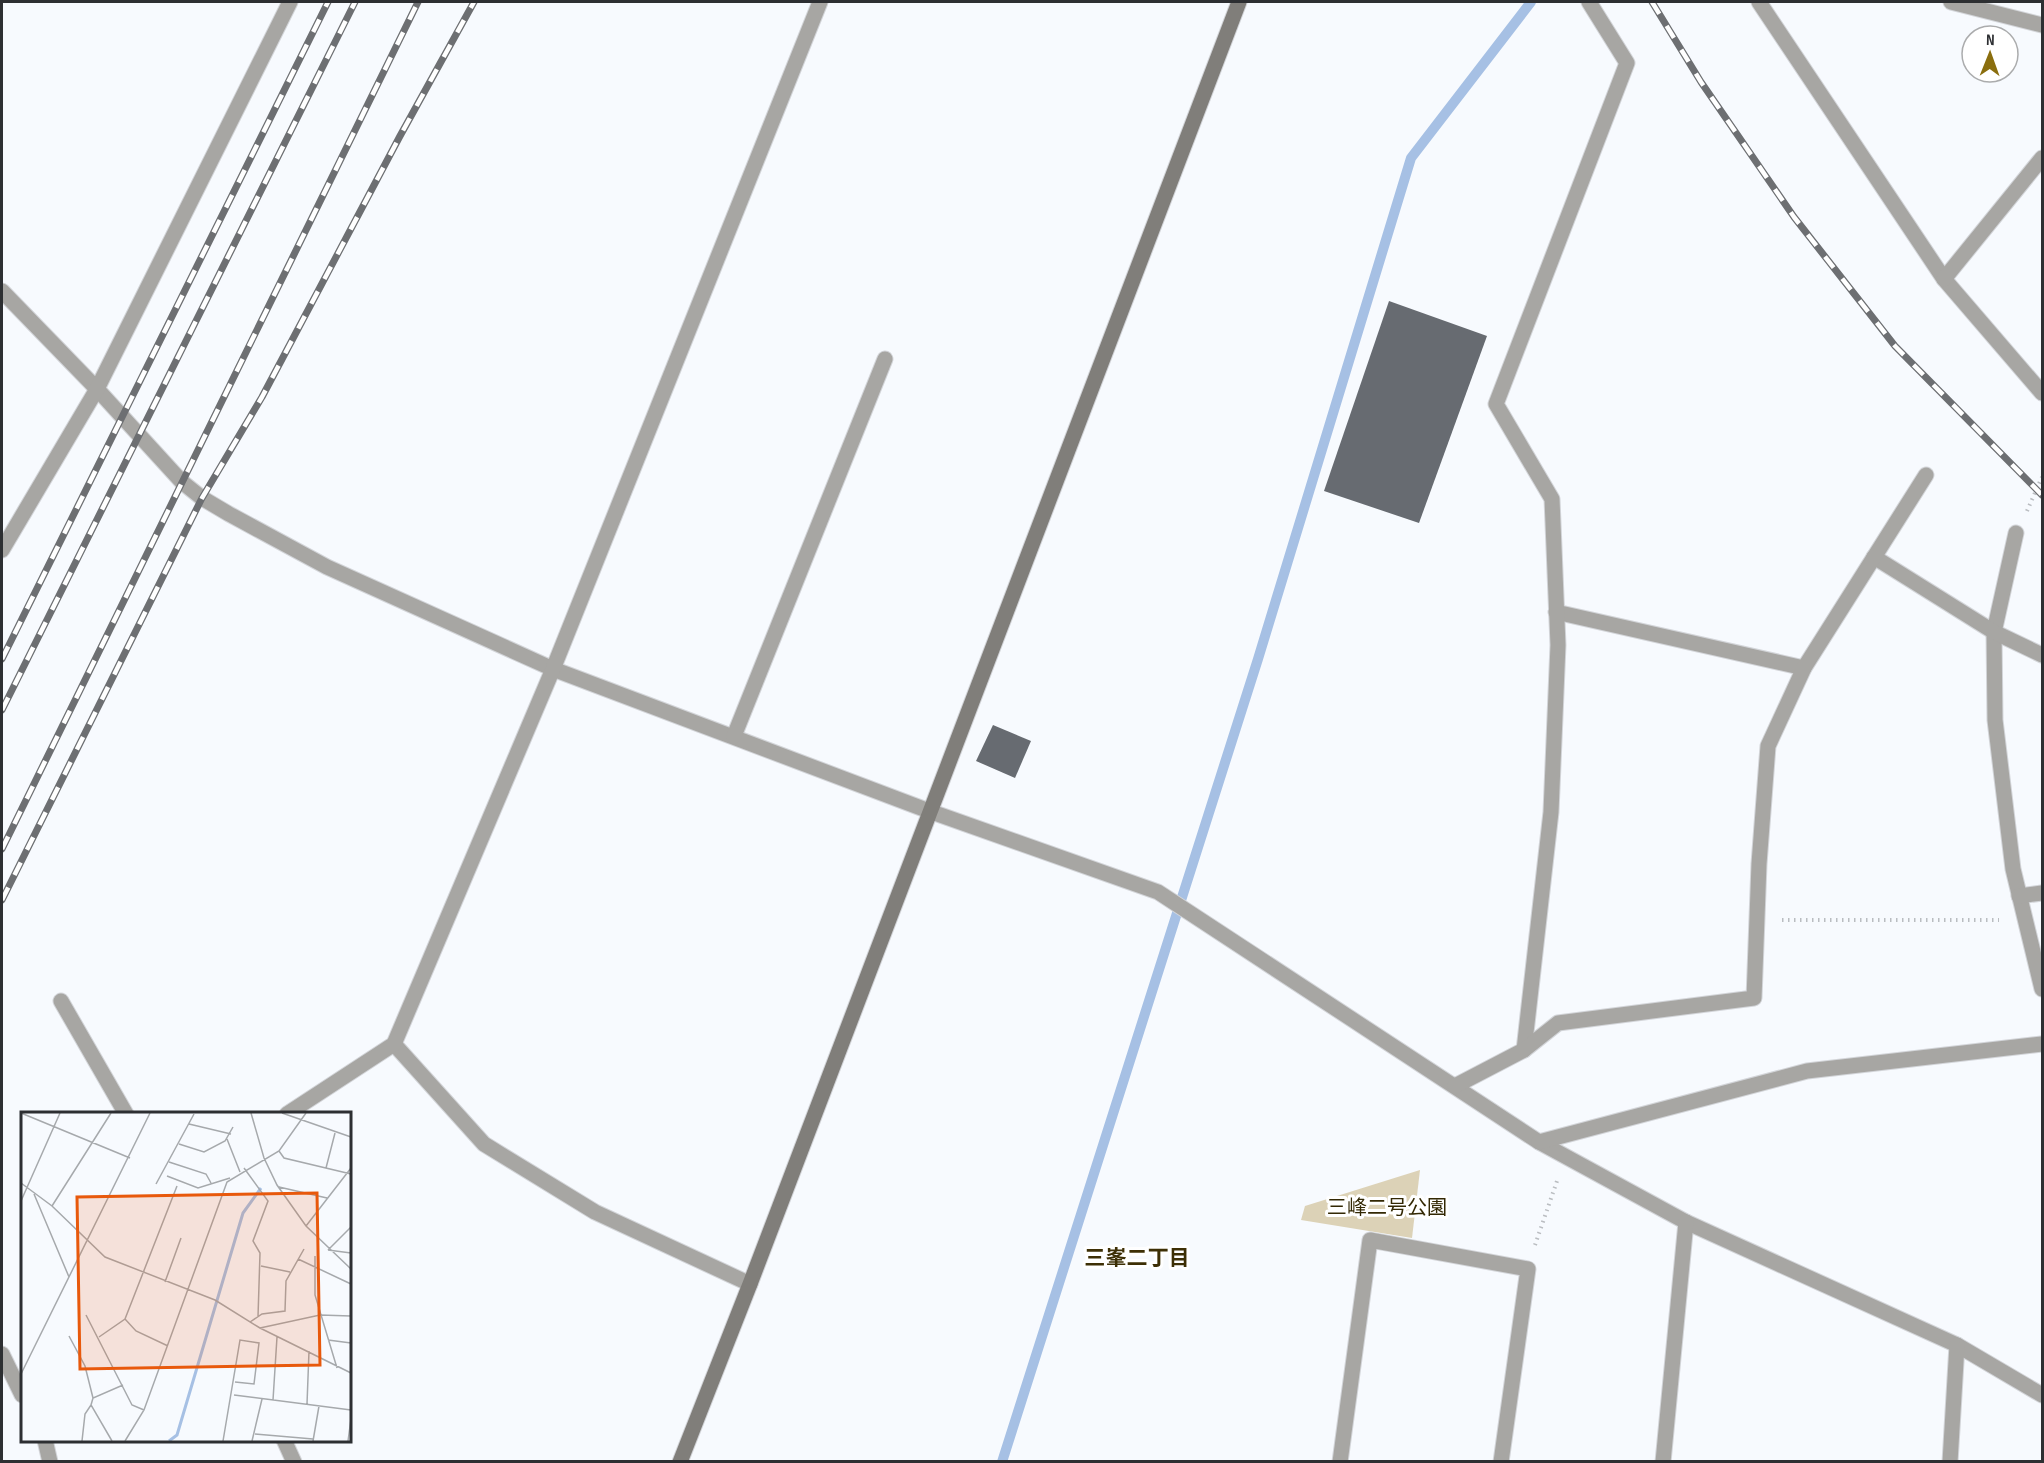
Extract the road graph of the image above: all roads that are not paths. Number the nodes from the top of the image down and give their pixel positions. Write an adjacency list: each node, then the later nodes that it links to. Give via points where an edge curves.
1 (290, 2): 12 (street)
2 (820, 2): 22 (street)
3 (1239, 2): 24 (street)
4 (1589, 2): 18 (street, via 1627,63 1496,404 1552,499)
5 (1758, 2): 9 (street)
6 (1951, 2): 7 (street)
7 (2043, 25)
8 (2043, 158): 9 (street)
9 (1944, 279): 13 (street)
10 (2, 291): 12 (street)
11 (885, 359): 23 (street)
12 (97, 388): 16 (street); 22 (street, via 182,482 202,498 327,567)
13 (2043, 393)
14 (1926, 475): 17 (street)
15 (2016, 533): 19 (street)
16 (2, 550)
17 (1874, 557): 19 (street); 21 (street)
18 (1556, 612): 21 (street); 31 (street, via 1551,812)
19 (1994, 632): 20 (street); 26 (street, via 1995,720)
20 (2043, 655)
21 (1804, 668): 31 (street, via 1768,746 1754,998 1558,1023)
22 (553, 669): 23 (street); 29 (street)
23 (734, 736): 24 (street)
24 (929, 811): 32 (street, via 1158,892); 37 (street)
25 (2043, 893): 26 (street)
26 (2019, 896): 27 (street)
27 (2043, 989)
28 (61, 1001): 33 (street)
29 (394, 1044): 34 (street); 37 (street, via 483,1144 595,1212)
30 (2043, 1044): 35 (street, via 1807,1071)
31 (1524, 1050): 32 (street)
32 (1455, 1086): 35 (street)
33 (125, 1112)
34 (289, 1112)
35 (1539, 1142): 36 (street)
36 (1686, 1222): 38 (street); 49 (street)
37 (750, 1284): 46 (street)
38 (1957, 1345): 41 (street); 50 (street)
39 (2, 1354): 40 (street)
40 (21, 1393)
41 (2043, 1395)
42 (45, 1442): 44 (street)
43 (285, 1442): 45 (street)
44 (50, 1461)
45 (294, 1461)
46 (680, 1461)
47 (1340, 1461): 48 (street, via 1370,1240 1528,1269)
48 (1501, 1461)
49 (1663, 1461)
50 (1950, 1461)

